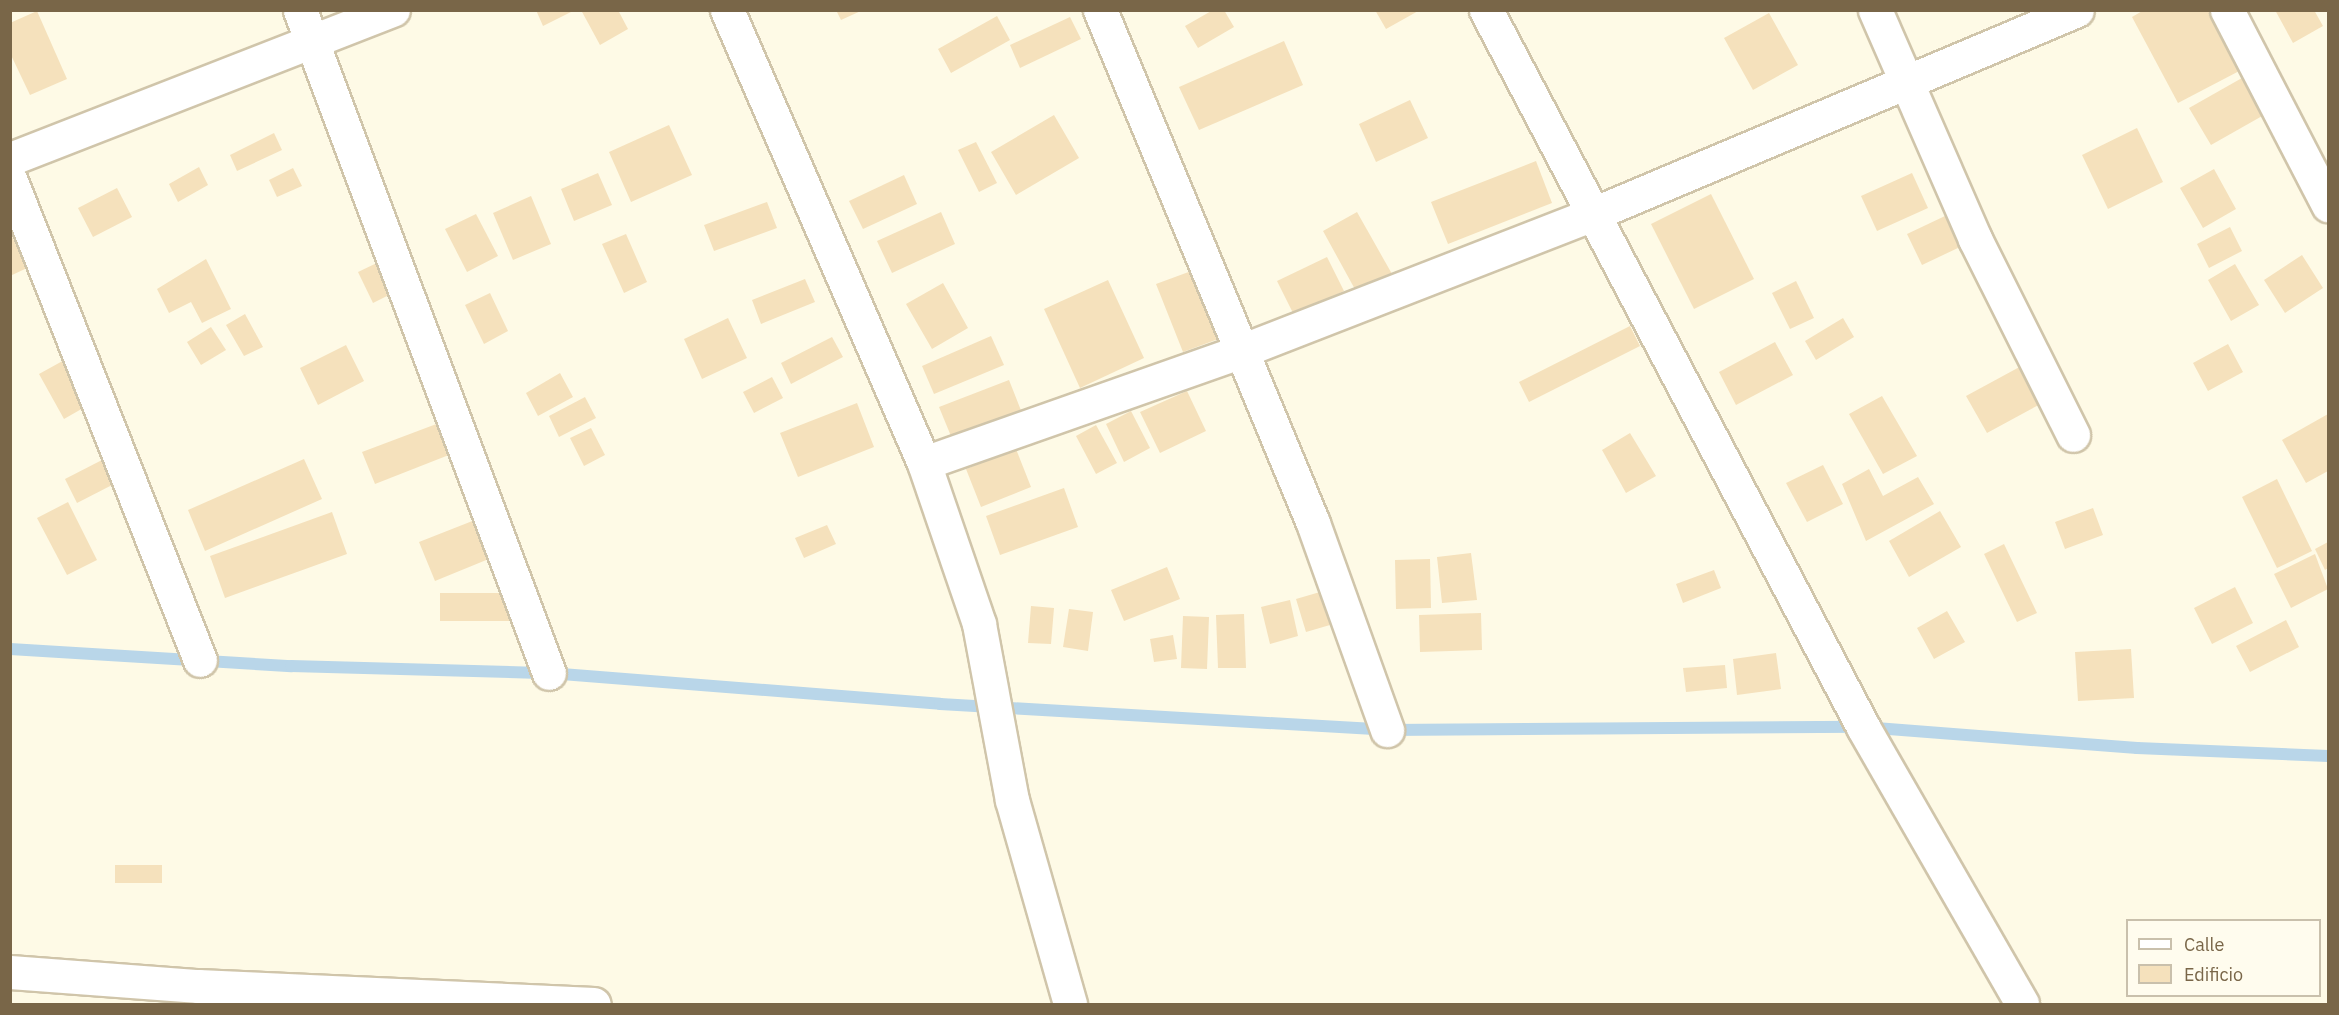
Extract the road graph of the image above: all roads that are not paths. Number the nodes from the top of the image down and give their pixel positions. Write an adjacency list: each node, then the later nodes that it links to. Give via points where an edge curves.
1 (300, 10): 9 (street)
2 (393, 10): 9 (street)
3 (727, 10): 17 (street)
4 (1100, 10): 15 (street)
5 (1486, 10): 14 (street)
6 (1875, 10): 10 (street)
7 (2077, 10): 10 (street)
8 (2227, 10): 13 (street)
9 (313, 42): 11 (street); 19 (street)
10 (1907, 82): 14 (street); 16 (street, via 1976,238)
11 (10, 159)
12 (10, 179): 18 (street)
13 (2328, 205)
14 (1593, 214): 15 (street); 25 (street, via 1863,727)
15 (1244, 350): 17 (street); 20 (street, via 1313,523)
16 (2073, 435)
17 (924, 462): 24 (street, via 980,624 1012,800)
18 (200, 660)
19 (549, 673)
20 (1387, 730)
21 (10, 972): 22 (street)
22 (204, 995): 23 (street)
23 (594, 1005)
24 (1070, 1005)
25 (2022, 1005)

